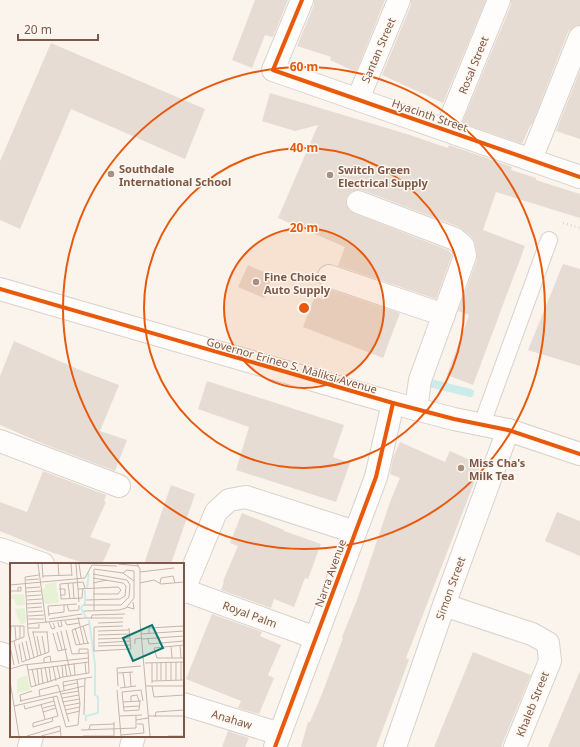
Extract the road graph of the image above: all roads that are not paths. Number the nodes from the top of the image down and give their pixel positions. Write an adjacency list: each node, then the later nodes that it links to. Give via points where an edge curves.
1 (302, 0): 5 (street, Hyacinth Street, via 274,70)
2 (399, 0): 5 (street, Santan Street)
3 (499, 0): 6 (street, Rosal Street)
4 (580, 37): 7 (street)
5 (358, 99): 6 (street, Hyacinth Street)
6 (446, 130): 7 (street, Hyacinth Street)
7 (531, 159): 8 (street, Hyacinth Street)
8 (580, 177)
9 (358, 202): 13 (street, via 456,239 463,246 465,256)
10 (548, 240): 16 (lane)
11 (329, 276): 13 (street)
12 (0, 289): 14 (street, Governor Erineo S. Maliksi Avenue)
13 (444, 315): 15 (street, via 420,380)
14 (393, 403): 15 (street, Governor Erineo S. Maliksi Avenue); 21 (street, Narra Avenue, via 376,477)
15 (416, 409): 16 (street, Governor Erineo S. Maliksi Avenue)
16 (482, 424): 17 (street, Governor Erineo S. Maliksi Avenue)
17 (508, 430): 19 (street, Governor Erineo S. Maliksi Avenue); 26 (street, Simon Street)
18 (0, 441): 20 (street)
19 (580, 454)
20 (119, 486)
21 (355, 532): 24 (street, via 246,497 229,500 216,512); 27 (street, Narra Avenue)
22 (0, 549): 23 (street)
23 (40, 563)
24 (184, 589)
25 (184, 591): 27 (street, Royal Palm)
26 (444, 605): 36 (street, Simon Street); 37 (street, Khaleb Street, via 532,634 548,644 550,660)
27 (316, 638): 33 (street, Narra Avenue)
28 (0, 654): 29 (street)
29 (10, 657)
30 (184, 704): 33 (street, Anahaw)
31 (32, 737): 34 (street)
32 (134, 737): 35 (street)
33 (278, 741)
34 (29, 747)
35 (131, 747)
36 (394, 747)
37 (515, 747)

